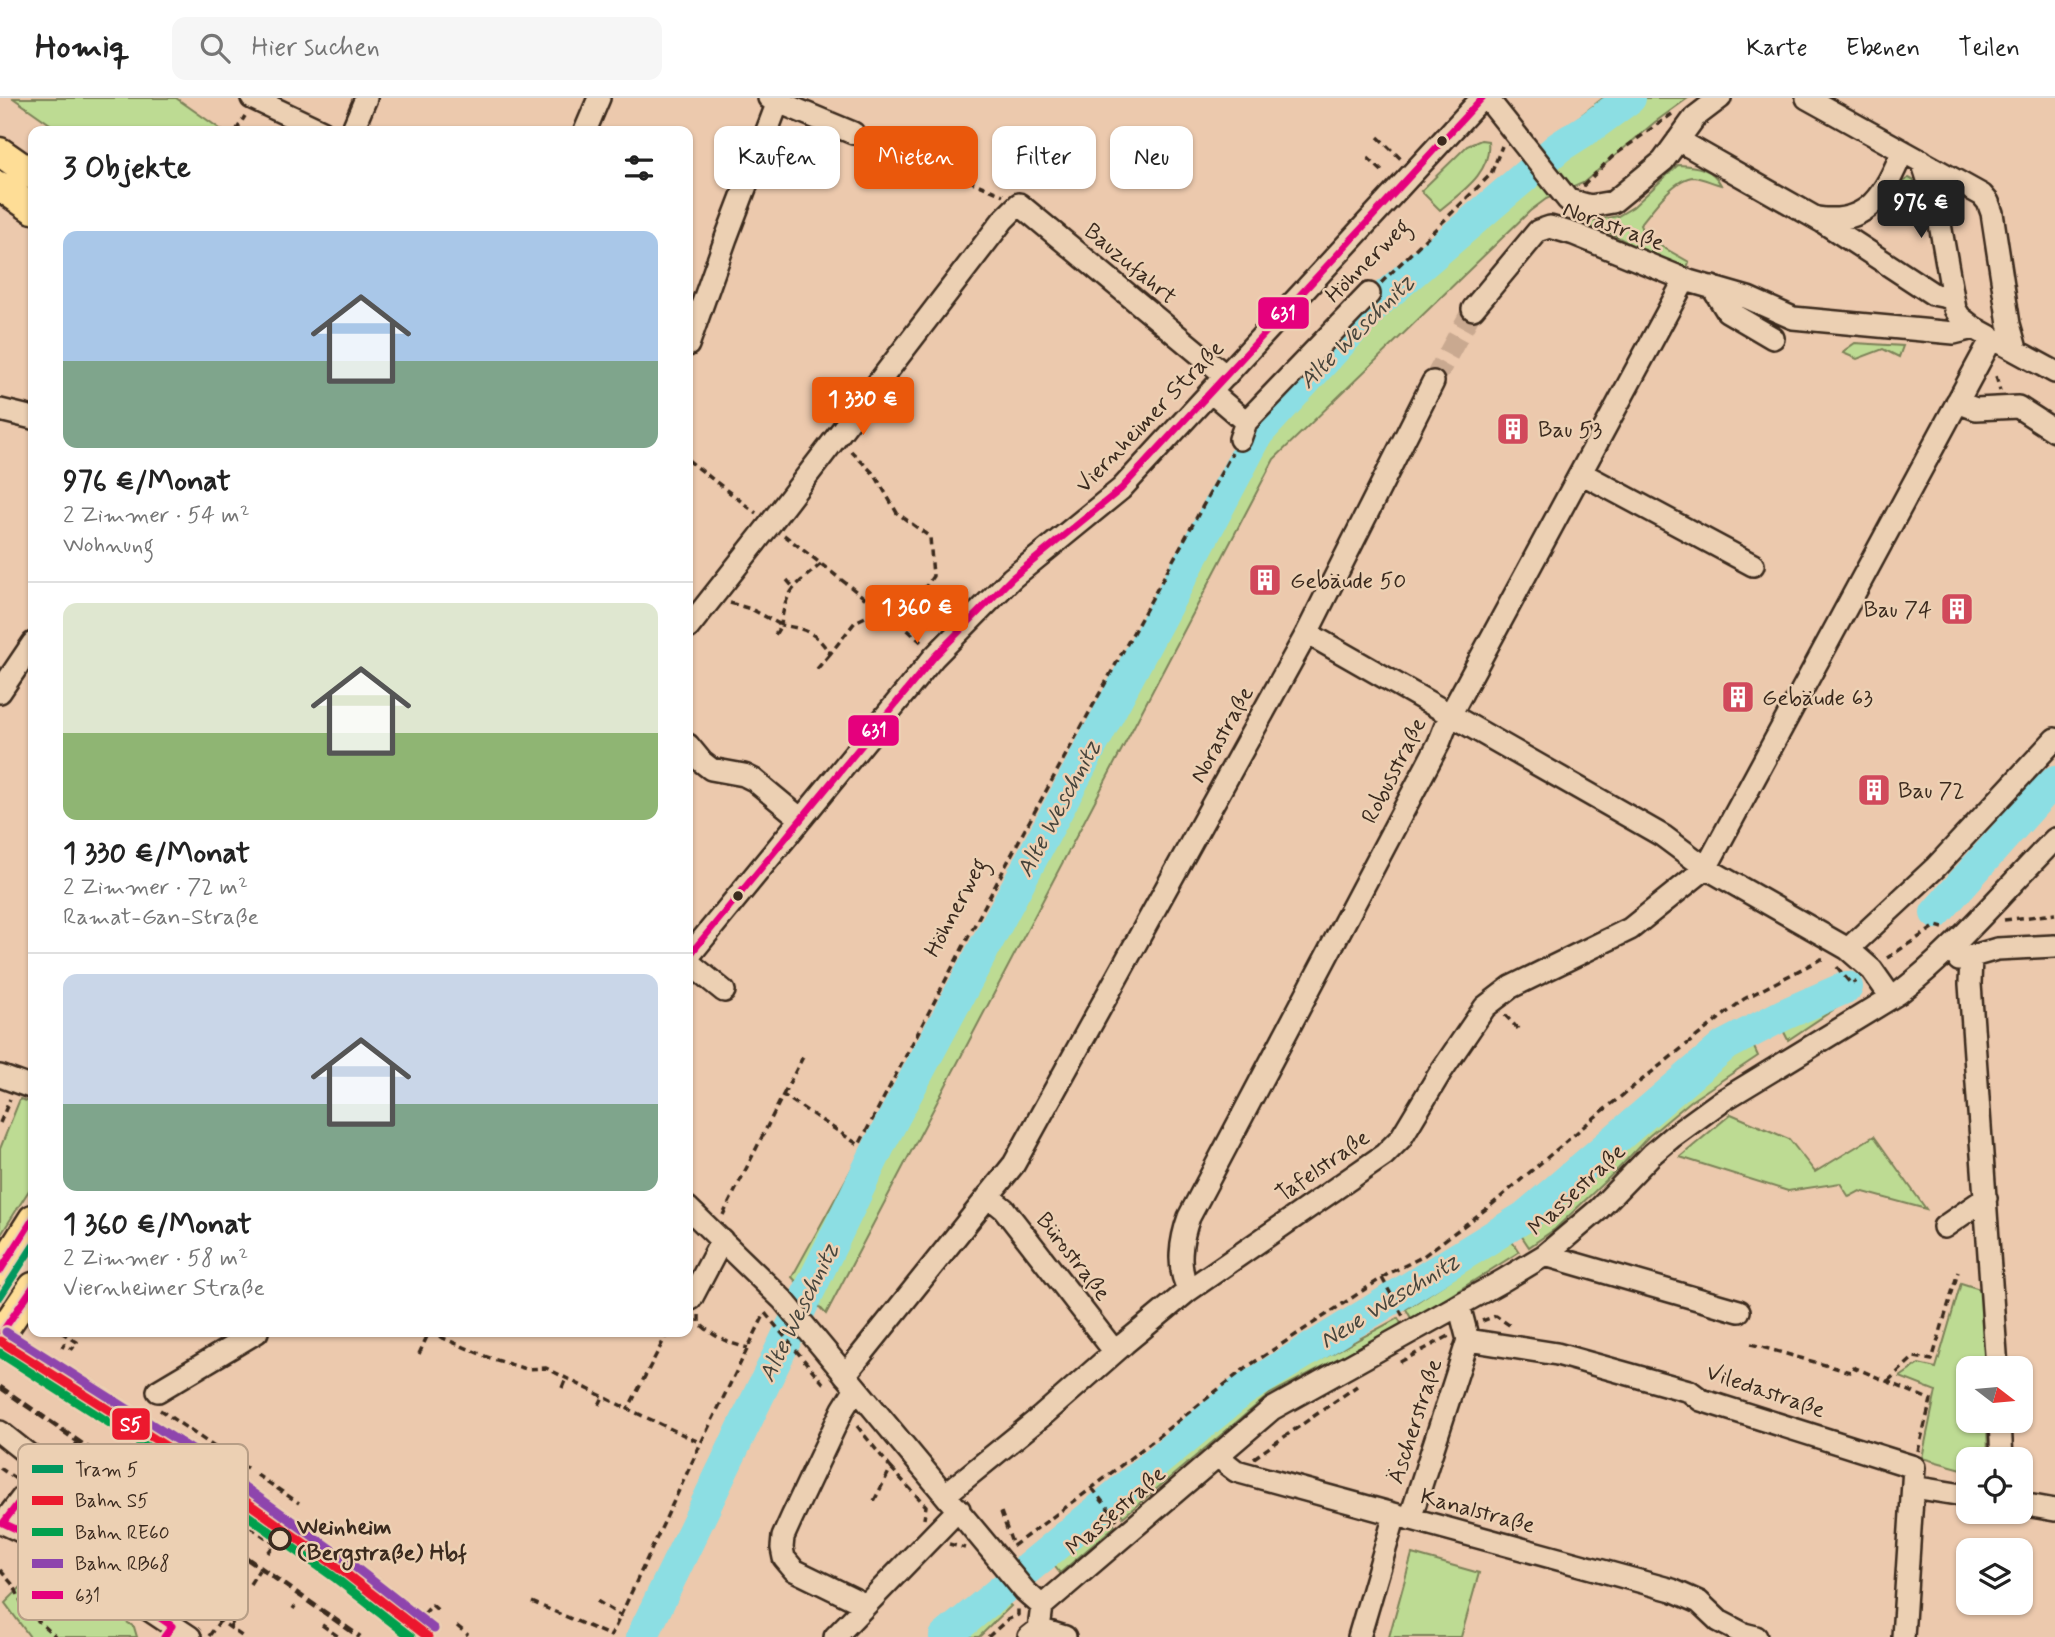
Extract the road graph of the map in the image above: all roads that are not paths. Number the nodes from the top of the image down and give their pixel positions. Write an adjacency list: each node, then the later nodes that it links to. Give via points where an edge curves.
1 (252, 98): 9 (street)
2 (366, 98): 10 (street)
3 (599, 98): 11 (street)
4 (1482, 98): 30 (street, Viernheimer Straße)
5 (1487, 98): 13 (street, via 1562,192 1590,206 1613,202 1663,161)
6 (1720, 98): 13 (street, via 1695,117)
7 (1807, 98): 15 (street)
8 (774, 100): 12 (street); 25 (street)
9 (311, 126)
10 (354, 126)
11 (587, 126)
12 (853, 133)
13 (1678, 140): 19 (street)
14 (0, 152): 16 (main road)
15 (1912, 156): 19 (street, via 1862,212 1849,218); 23 (street, via 1937,207); 28 (street, via 1988,202)
16 (28, 172)
17 (3, 193): 18 (main road)
18 (28, 206)
19 (1816, 218): 23 (street, via 1933,294)
20 (1687, 282): 21 (street); 24 (street, Norastraße, via 1574,234 1546,227); 37 (street, Robusstraße)
21 (1712, 287): 26 (street, via 1793,318); 27 (street, via 1727,311)
22 (1369, 294): 32 (street, Höhnerweg, via 1243,431)
23 (1952, 298): 26 (street, via 1960,317)
24 (1473, 309)
25 (693, 331)
26 (1983, 333): 28 (street); 33 (street)
27 (1773, 338)
28 (2016, 349): 29 (street)
29 (2055, 372)
30 (1226, 376): 32 (street, Viernheimer Straße); 39 (street, Bauzufahrt, via 1019,204)
31 (1433, 382): 40 (street, Norastraße)
32 (1212, 393): 46 (street, Viernheimer Straße, via 1121,489 1012,578 936,654)
33 (1957, 402): 36 (street, via 1976,409 2018,407); 48 (street)
34 (0, 410): 35 (street)
35 (28, 417)
36 (2055, 431)
37 (1581, 473): 38 (street); 43 (street, Robusstraße)
38 (1754, 565)
39 (693, 621)
40 (1307, 633): 43 (street); 56 (street, Norastraße, via 1014,1164)
41 (28, 650): 42 (street)
42 (0, 692)
43 (1450, 715): 48 (street, via 1663,836); 65 (street, Robusstraße, via 1189,1217 1182,1237)
44 (2055, 740): 50 (street, via 1936,867)
45 (693, 751): 46 (street, via 711,769 754,780)
46 (801, 818): 51 (street, Viernheimer Straße)
47 (2055, 839): 55 (street, Massestraße, via 1965,934)
48 (1706, 868): 50 (street); 65 (street, Tafelstraße, via 1630,929 1533,975 1492,1001 1401,1138 1384,1155)
49 (2055, 946): 52 (street, via 1997,949)
50 (1848, 949): 55 (street)
51 (693, 953)
52 (1971, 956): 55 (street); 57 (street)
53 (693, 963): 54 (street)
54 (724, 991)
55 (1895, 995): 62 (street, Massestraße, via 1720,1102 1672,1137)
56 (988, 1196): 72 (street, Bürostraße, via 1004,1209); 74 (street, Norastraße)
57 (1986, 1198): 60 (street); 73 (street)
58 (693, 1213): 61 (street)
59 (28, 1227): 63 (main road)
60 (1944, 1227)
61 (718, 1236): 64 (street); 74 (street, via 783,1300)
62 (1545, 1255): 67 (street, Massestraße); 68 (street)
63 (0, 1271)
64 (693, 1290)
65 (1189, 1290): 72 (street, Tafelstraße)
66 (28, 1295): 70 (main road)
67 (1459, 1305): 69 (street); 78 (street, Massestraße, via 1272,1409)
68 (1739, 1311)
69 (1466, 1333): 79 (street, Viledastraße, via 1689,1391 1701,1400); 85 (street, Äscherstraße)
70 (0, 1335)
71 (250, 1337): 75 (street)
72 (1115, 1352): 82 (street, Tafelstraße)
73 (1996, 1356)
74 (851, 1381): 82 (street); 87 (street, Norastraße, via 782,1548 799,1574)
75 (159, 1400)
76 (0, 1432): 77 (street)
77 (18, 1446)
78 (1220, 1455): 85 (street, Kanalstraße, via 1236,1471); 88 (street, Massestraße)
79 (1914, 1477): 80 (street, Viledastraße); 97 (street)
80 (1956, 1492)
81 (18, 1493): 86 (street)
82 (953, 1501): 87 (street, Tafelstraße); 88 (street, via 1010,1556 1022,1597)
83 (2033, 1506): 84 (street)
84 (2055, 1510)
85 (1403, 1517): 90 (street, Kanalstraße, via 1672,1590 1699,1602); 95 (street, Äscherstraße)
86 (2, 1524)
87 (866, 1605): 93 (street, Tafelstraße)
88 (1042, 1606): 92 (street)
89 (158, 1620): 91 (street)
90 (1716, 1629): 96 (street, Kanalstraße)
91 (175, 1633)
92 (1034, 1633): 94 (street)
93 (835, 1637)
94 (1065, 1637)
95 (1359, 1637)
96 (1756, 1637)
97 (1903, 1637)

